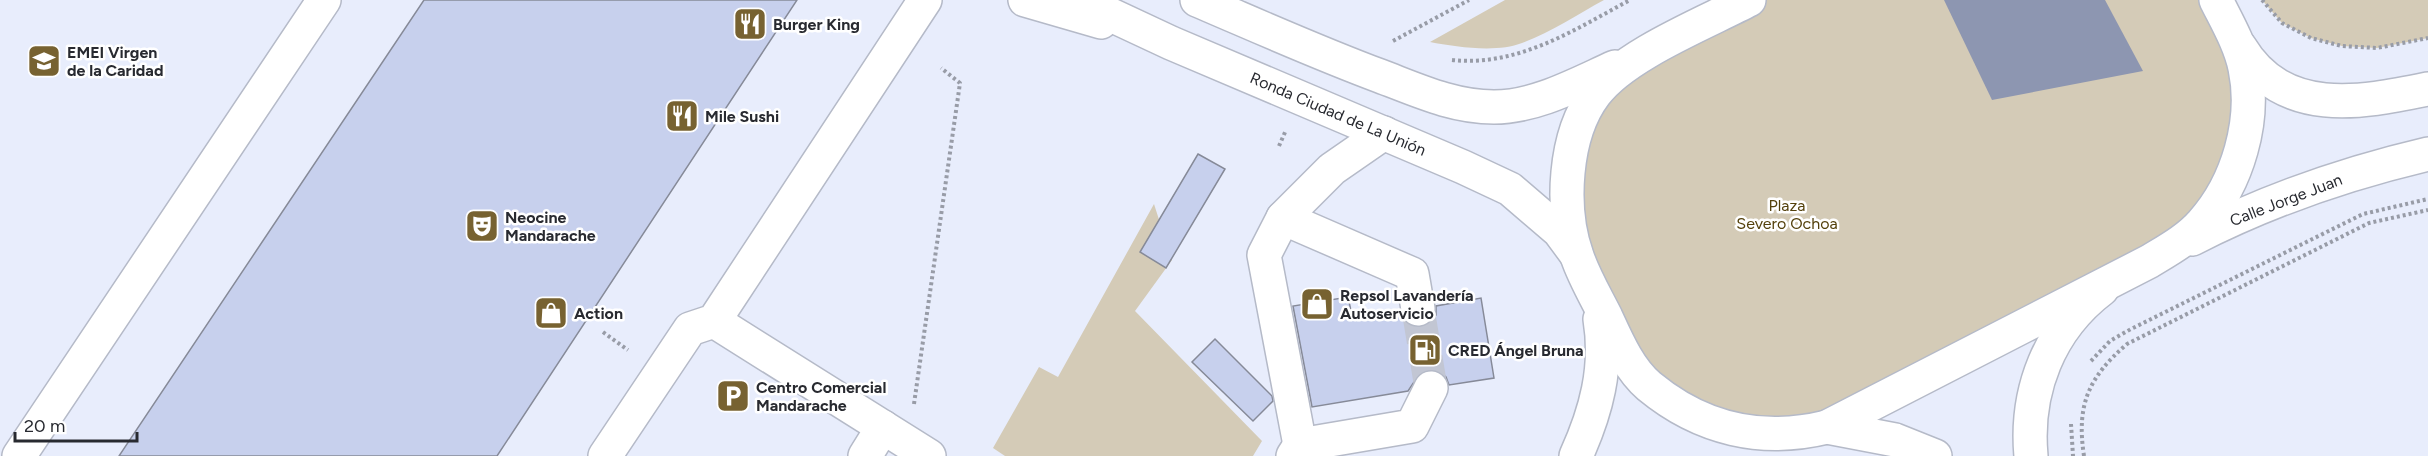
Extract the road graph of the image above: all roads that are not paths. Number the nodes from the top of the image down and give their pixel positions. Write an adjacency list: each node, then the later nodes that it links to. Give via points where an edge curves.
1 (324, 0): 25 (main road)
2 (925, 0): 20 (main road)
3 (1025, 0): 9 (main road)
4 (1079, 0): 9 (main road, Ronda Ciudad de La Unión)
5 (1197, 0): 10 (main road, via 1321,54 1435,98 1466,105 1495,107 1537,100)
6 (1749, 0): 10 (main road)
7 (2216, 0): 8 (main road)
8 (2236, 41): 11 (main road, via 2256,69 2298,95 2363,101); 16 (main road, via 2249,98 2238,158 2217,203 2201,224)
9 (1171, 43): 12 (main road, Ronda Ciudad de La Unión)
10 (1639, 57): 15 (main road, via 1595,94 1573,146 1567,190)
11 (2428, 89)
12 (1384, 133): 14 (main road, via 1332,169); 15 (main road, Ronda Ciudad de La Unión, via 1510,189 1559,231)
13 (2428, 154): 16 (main road, Calle Jorge Juan, via 2339,178 2269,204)
14 (1283, 218): 19 (main road, via 1412,274); 24 (main road, via 1264,255)
15 (1577, 255): 18 (main road)
16 (2150, 261): 17 (main road)
17 (2118, 277): 23 (main road); 32 (main road, via 2092,297 2055,339 2034,392)
18 (1591, 286): 23 (main road, via 1627,359 1647,384 1676,406 1706,421 1739,430 1771,434); 29 (main road, via 1604,340 1603,366 1596,401)
19 (1418, 309)
20 (714, 321): 22 (main road); 26 (main road, via 690,329)
21 (1431, 388): 24 (main road, via 1412,426)
22 (883, 427): 27 (main road); 28 (main road)
23 (1814, 430): 30 (main road); 31 (main road, via 1902,442)
24 (1296, 451)
25 (19, 456)
26 (605, 456)
27 (865, 456)
28 (929, 456)
29 (1576, 456)
30 (1763, 456)
31 (1935, 456)
32 (2031, 456)

